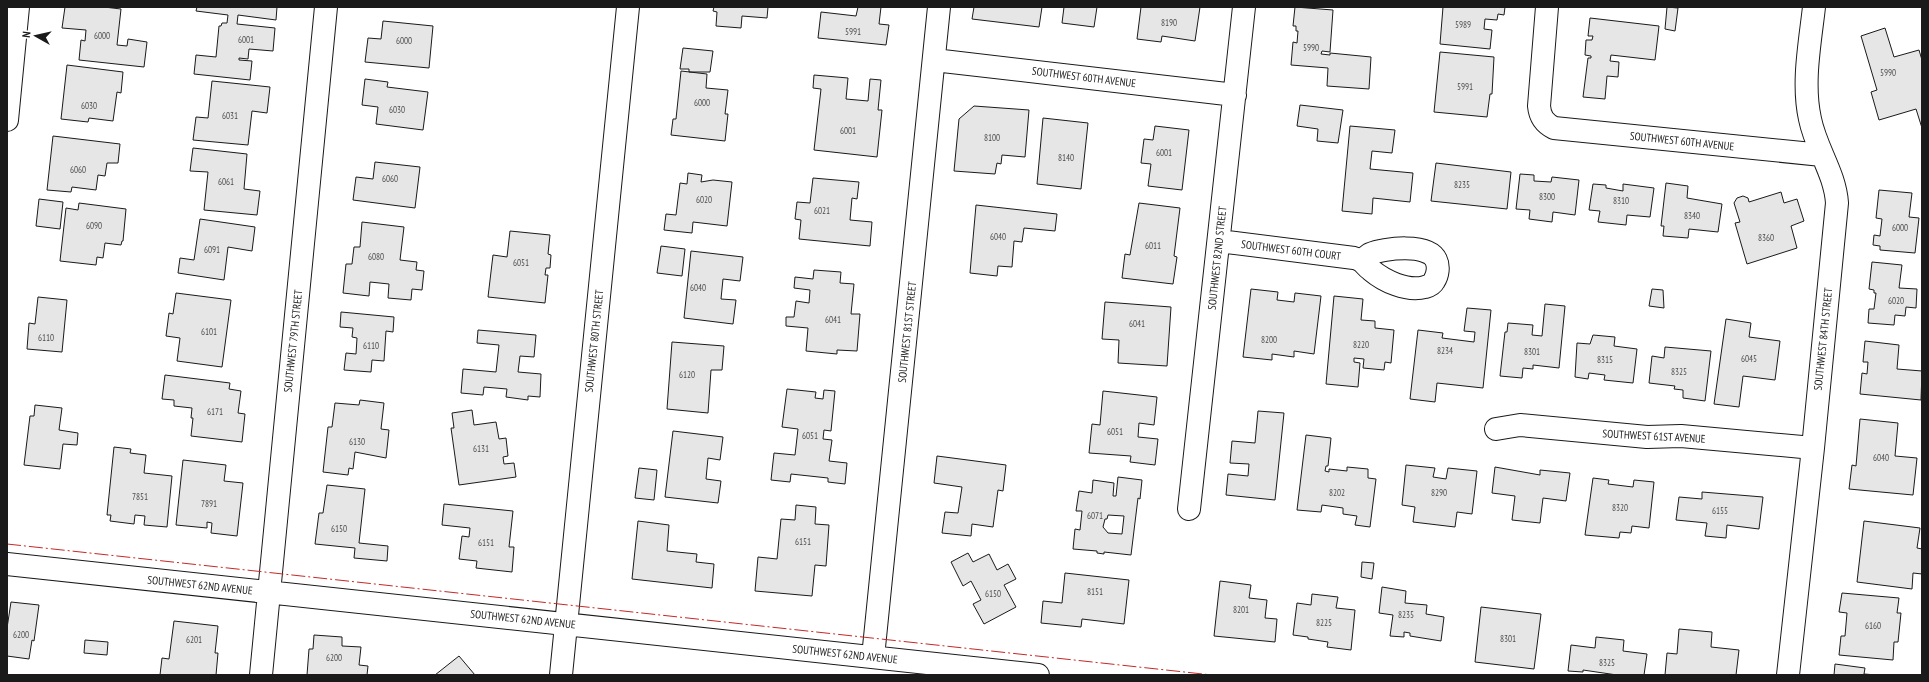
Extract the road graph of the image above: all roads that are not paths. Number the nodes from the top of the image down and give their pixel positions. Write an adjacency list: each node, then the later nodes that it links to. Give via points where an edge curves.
1 (18, 7): 10 (street)
2 (326, 7): 18 (street, SOUTHWEST 79TH STREET)
3 (628, 7): 19 (street, SOUTHWEST 80TH STREET)
4 (939, 7): 8 (street, SOUTHWEST 81ST STREET)
5 (1244, 7): 9 (street, SOUTHWEST 82ND STREET)
6 (1547, 7): 11 (street, SOUTHWEST 60TH AVENUE, via 1538,100 1544,121 1554,128)
7 (1814, 7): 11 (street, SOUTHWEST 84TH STREET, via 1808,63 1808,105 1814,134)
8 (934, 60): 9 (street, SOUTHWEST 60TH AVENUE); 20 (street, SOUTHWEST 81ST STREET)
9 (1235, 95): 12 (street, SOUTHWEST 82ND STREET)
10 (7, 120)
11 (1822, 155): 15 (street, SOUTHWEST 84TH STREET, via 1834,184 1837,203)
12 (1219, 241): 13 (street, SOUTHWEST 60TH COURT); 16 (street, SOUTHWEST 82ND STREET)
13 (1363, 260)
14 (1496, 430): 15 (street, SOUTHWEST 61ST AVENUE, via 1520,425)
15 (1812, 448): 24 (street, SOUTHWEST 84TH STREET)
16 (1189, 509)
17 (7, 564): 18 (street, SOUTHWEST 62ND AVENUE)
18 (268, 592): 19 (street, SOUTHWEST 62ND AVENUE); 21 (street, SOUTHWEST 79TH STREET)
19 (566, 624): 20 (street, SOUTHWEST 62ND AVENUE); 22 (street, SOUTHWEST 80TH STREET)
20 (873, 657): 23 (street, SOUTHWEST 62ND AVENUE)
21 (261, 675)
22 (561, 675)
23 (1038, 675)
24 (1788, 675)

